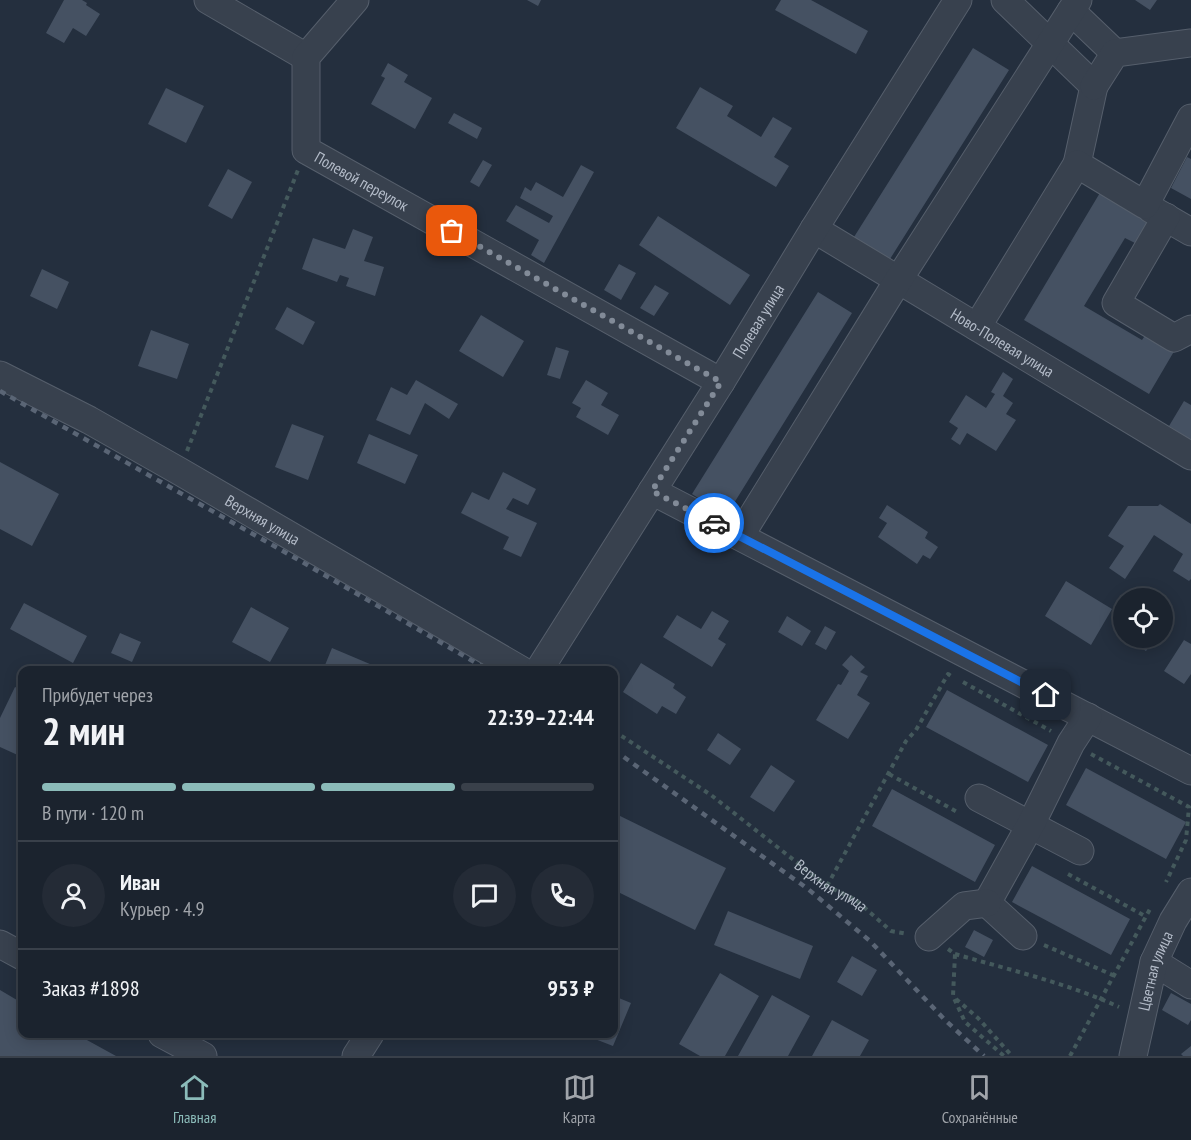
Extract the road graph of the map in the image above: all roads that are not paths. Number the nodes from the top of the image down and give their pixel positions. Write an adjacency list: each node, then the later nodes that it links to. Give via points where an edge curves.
1 (208, 0): 9 (street)
2 (355, 0): 9 (street)
3 (958, 0): 14 (street, Полевая улица)
4 (1005, 0): 7 (street)
5 (1074, 6): 7 (street); 8 (street)
6 (1191, 43): 8 (street)
7 (1051, 44): 10 (street); 16 (street)
8 (1114, 53): 10 (street)
9 (306, 57): 20 (street, Полевой переулок, via 306,150)
10 (1095, 86): 12 (street)
11 (1191, 118): 13 (street)
12 (1077, 164): 13 (street); 17 (street)
13 (1156, 211): 15 (street); 18 (street, via 1116,303 1174,338)
14 (814, 229): 16 (street, Ново-Полевая улица); 20 (street, Полевая улица)
15 (1191, 232)
16 (899, 279): 17 (street, Ново-Полевая улица); 23 (street)
17 (977, 327): 21 (street, Ново-Полевая улица)
18 (1191, 329)
19 (0, 375): 24 (street, Верхняя улица, via 89,420)
20 (721, 382): 22 (street, Полевая улица)
21 (1191, 456)
22 (652, 491): 23 (street); 25 (street, Полевая улица)
23 (740, 536): 26 (street)
24 (514, 666)
25 (542, 666)
26 (1088, 717): 27 (street); 29 (street, via 1071,742)
27 (1191, 771)
28 (979, 798): 29 (street)
29 (1031, 824): 30 (street); 32 (street)
30 (1080, 851)
31 (1191, 892): 37 (street, Цветная улица)
32 (987, 903): 33 (street); 34 (street, via 964,906)
33 (1023, 936)
34 (929, 937)
35 (0, 944): 36 (street)
36 (18, 954)
37 (1154, 962): 38 (street); 43 (street, Цветная улица)
38 (1191, 985)
39 (169, 1038): 41 (street)
40 (367, 1038): 42 (street)
41 (203, 1056)
42 (356, 1056)
43 (1133, 1056)

